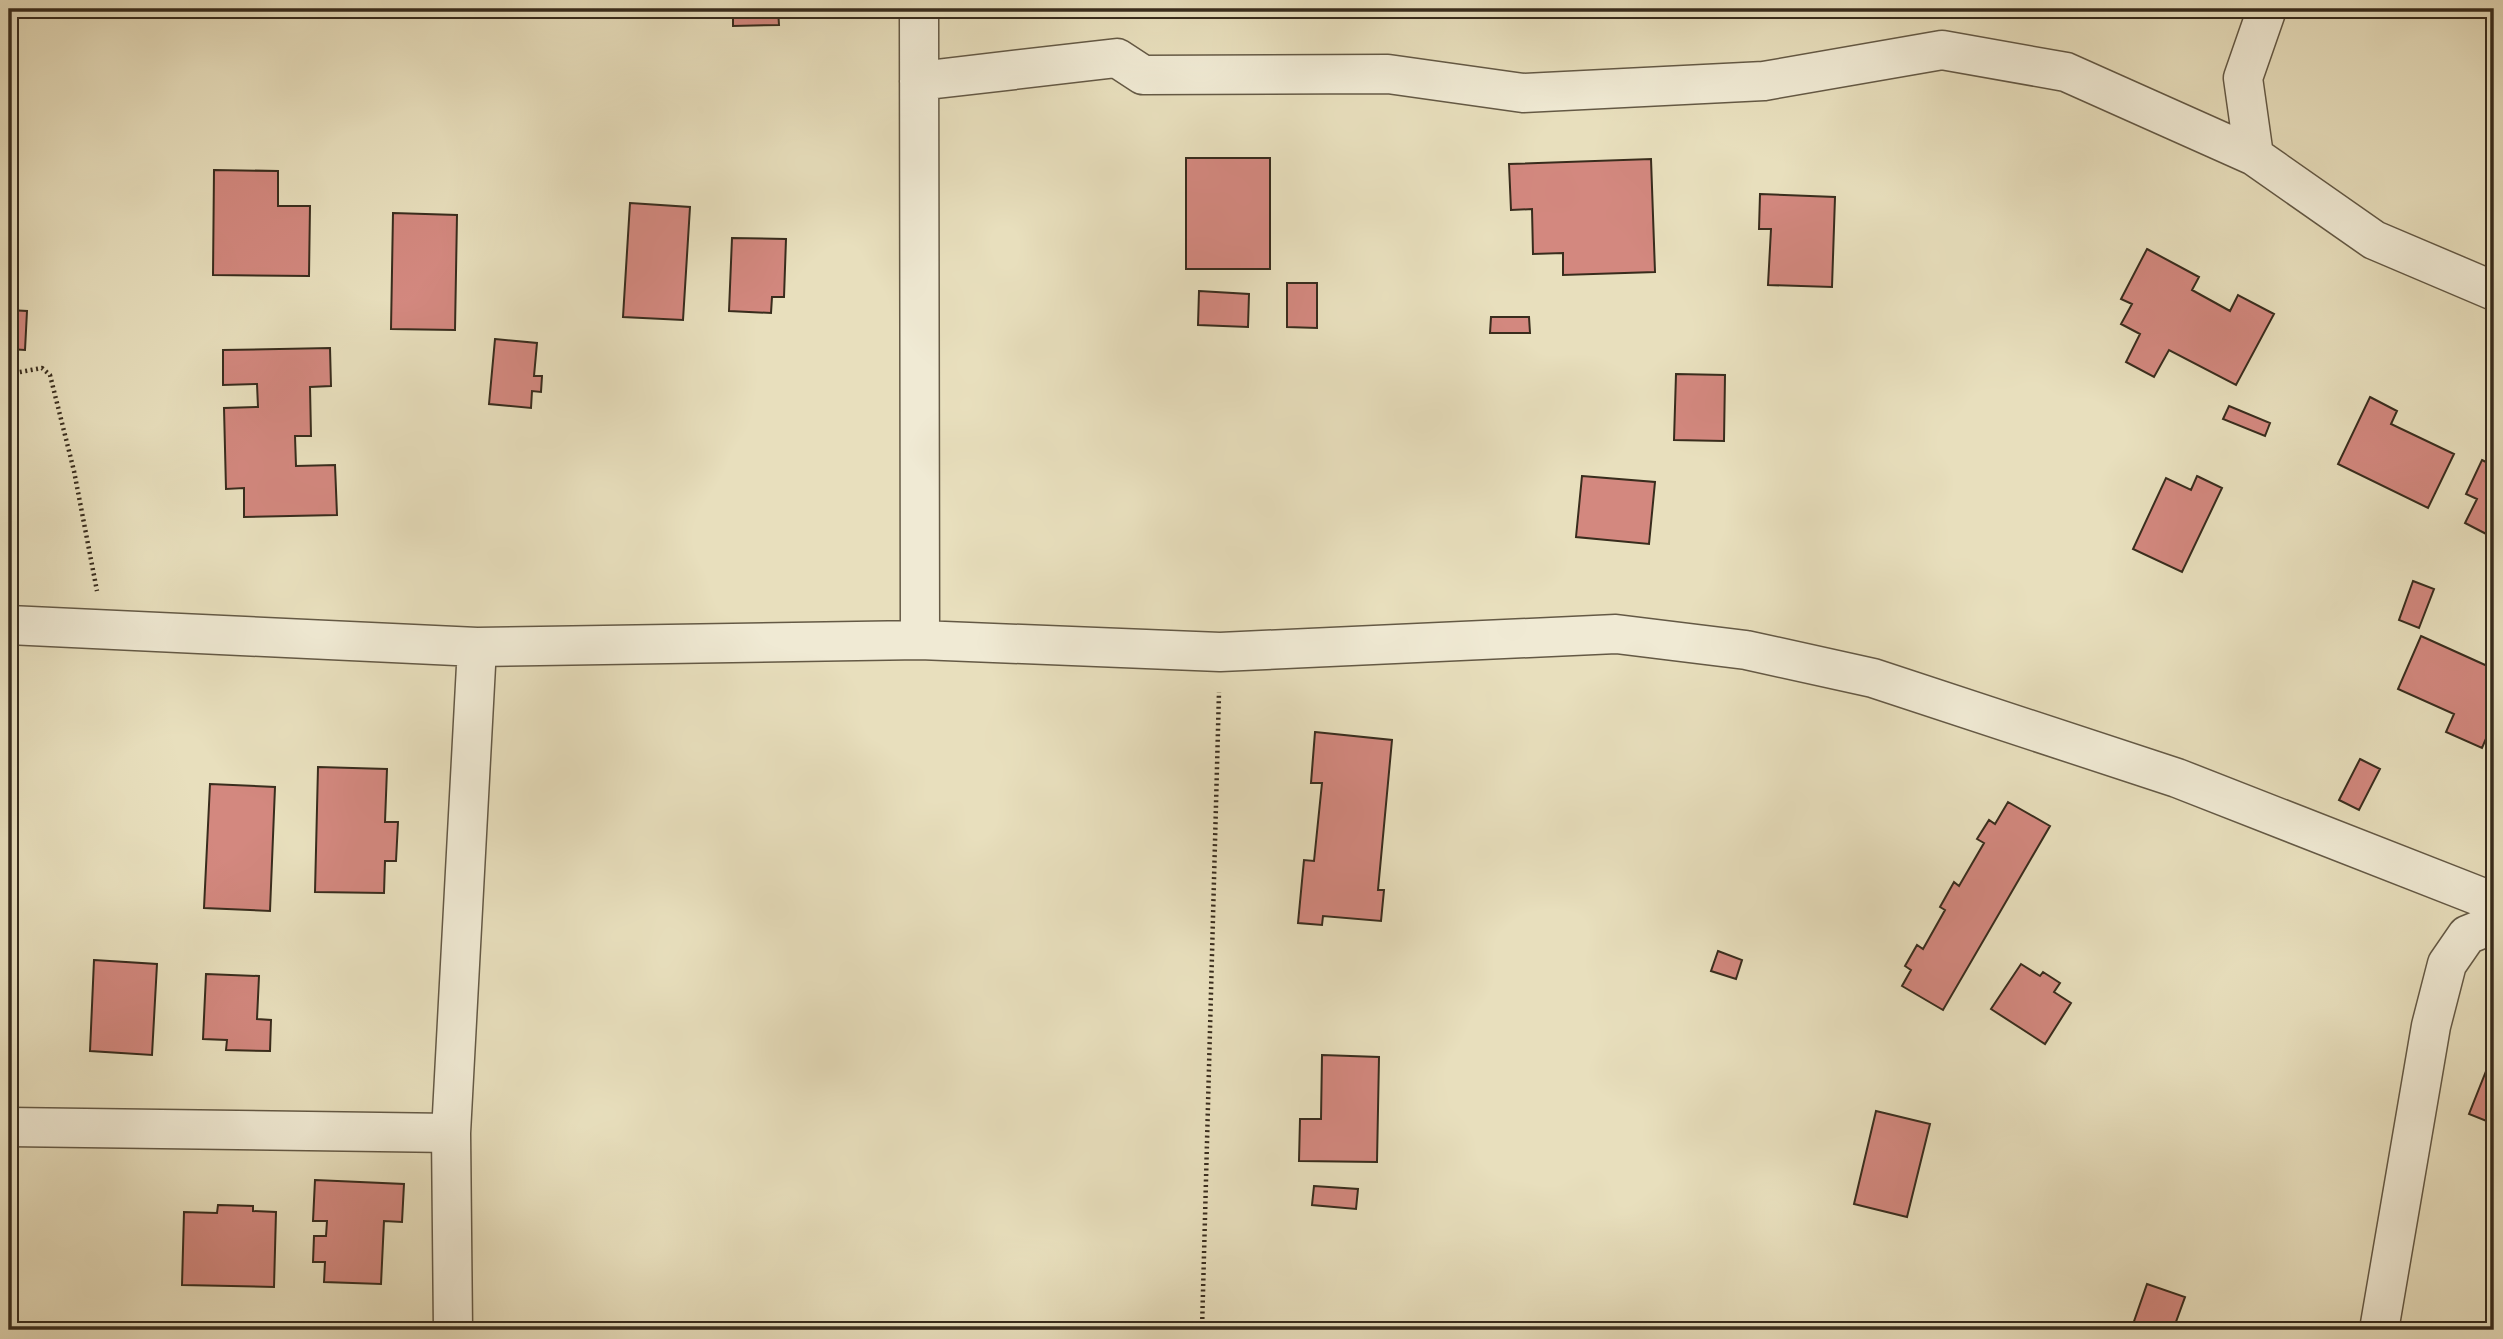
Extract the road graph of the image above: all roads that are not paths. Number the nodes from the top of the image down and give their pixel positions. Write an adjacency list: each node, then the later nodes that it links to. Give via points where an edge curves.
1 (919, 9): 3 (street)
2 (2267, 9): 4 (street, via 2243,78)
3 (919, 81): 4 (street, via 1116,58 1143,75 1388,74 1523,93 1764,81 1942,50 2066,72); 7 (street)
4 (2254, 156): 5 (street, via 2374,240)
5 (2494, 291)
6 (9, 625): 8 (street)
7 (920, 640): 8 (street); 9 (street, via 1220,652 1616,634 1746,650 1873,678 2178,778)
8 (477, 647): 12 (street)
9 (2494, 902)
10 (2494, 924): 14 (street, via 2467,934 2447,964 2431,1026)
11 (9, 1127): 12 (street)
12 (451, 1133): 13 (street)
13 (453, 1330)
14 (2379, 1330)

